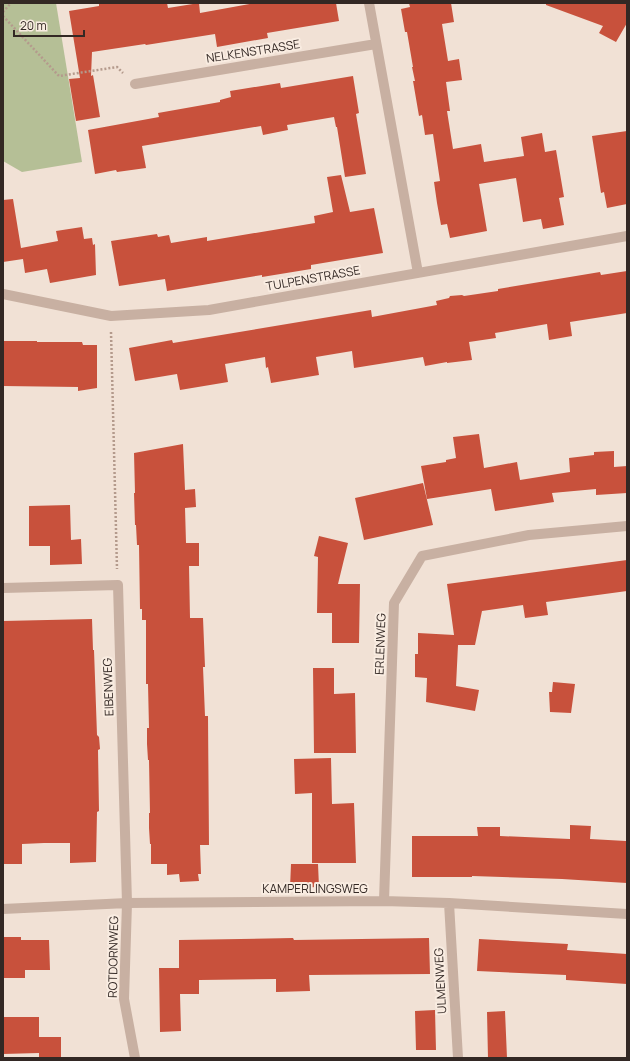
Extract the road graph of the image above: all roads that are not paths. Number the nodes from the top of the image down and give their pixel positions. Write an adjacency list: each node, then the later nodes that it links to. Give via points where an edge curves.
1 (369, 3): 2 (street)
2 (376, 44): 3 (street, NELKENSTRASSE); 5 (street)
3 (135, 84)
4 (627, 236): 5 (street, TULPENSTRASSE)
5 (418, 273): 6 (street, TULPENSTRASSE, via 209,310 111,316)
6 (3, 294)
7 (627, 526): 9 (street, ERLENWEG, via 529,535 422,556 394,603)
8 (3, 588): 10 (street, EIBENWEG, via 118,585)
9 (384, 901): 10 (street, KAMPERLINGSWEG); 11 (street, KAMPERLINGSWEG)
10 (127, 903): 12 (street, KAMPERLINGSWEG); 14 (street, ROTDORNWEG, via 124,999)
11 (449, 903): 13 (street, KAMPERLINGSWEG); 15 (street, ULMENWEG)
12 (3, 909)
13 (627, 914)
14 (135, 1058)
15 (458, 1058)

